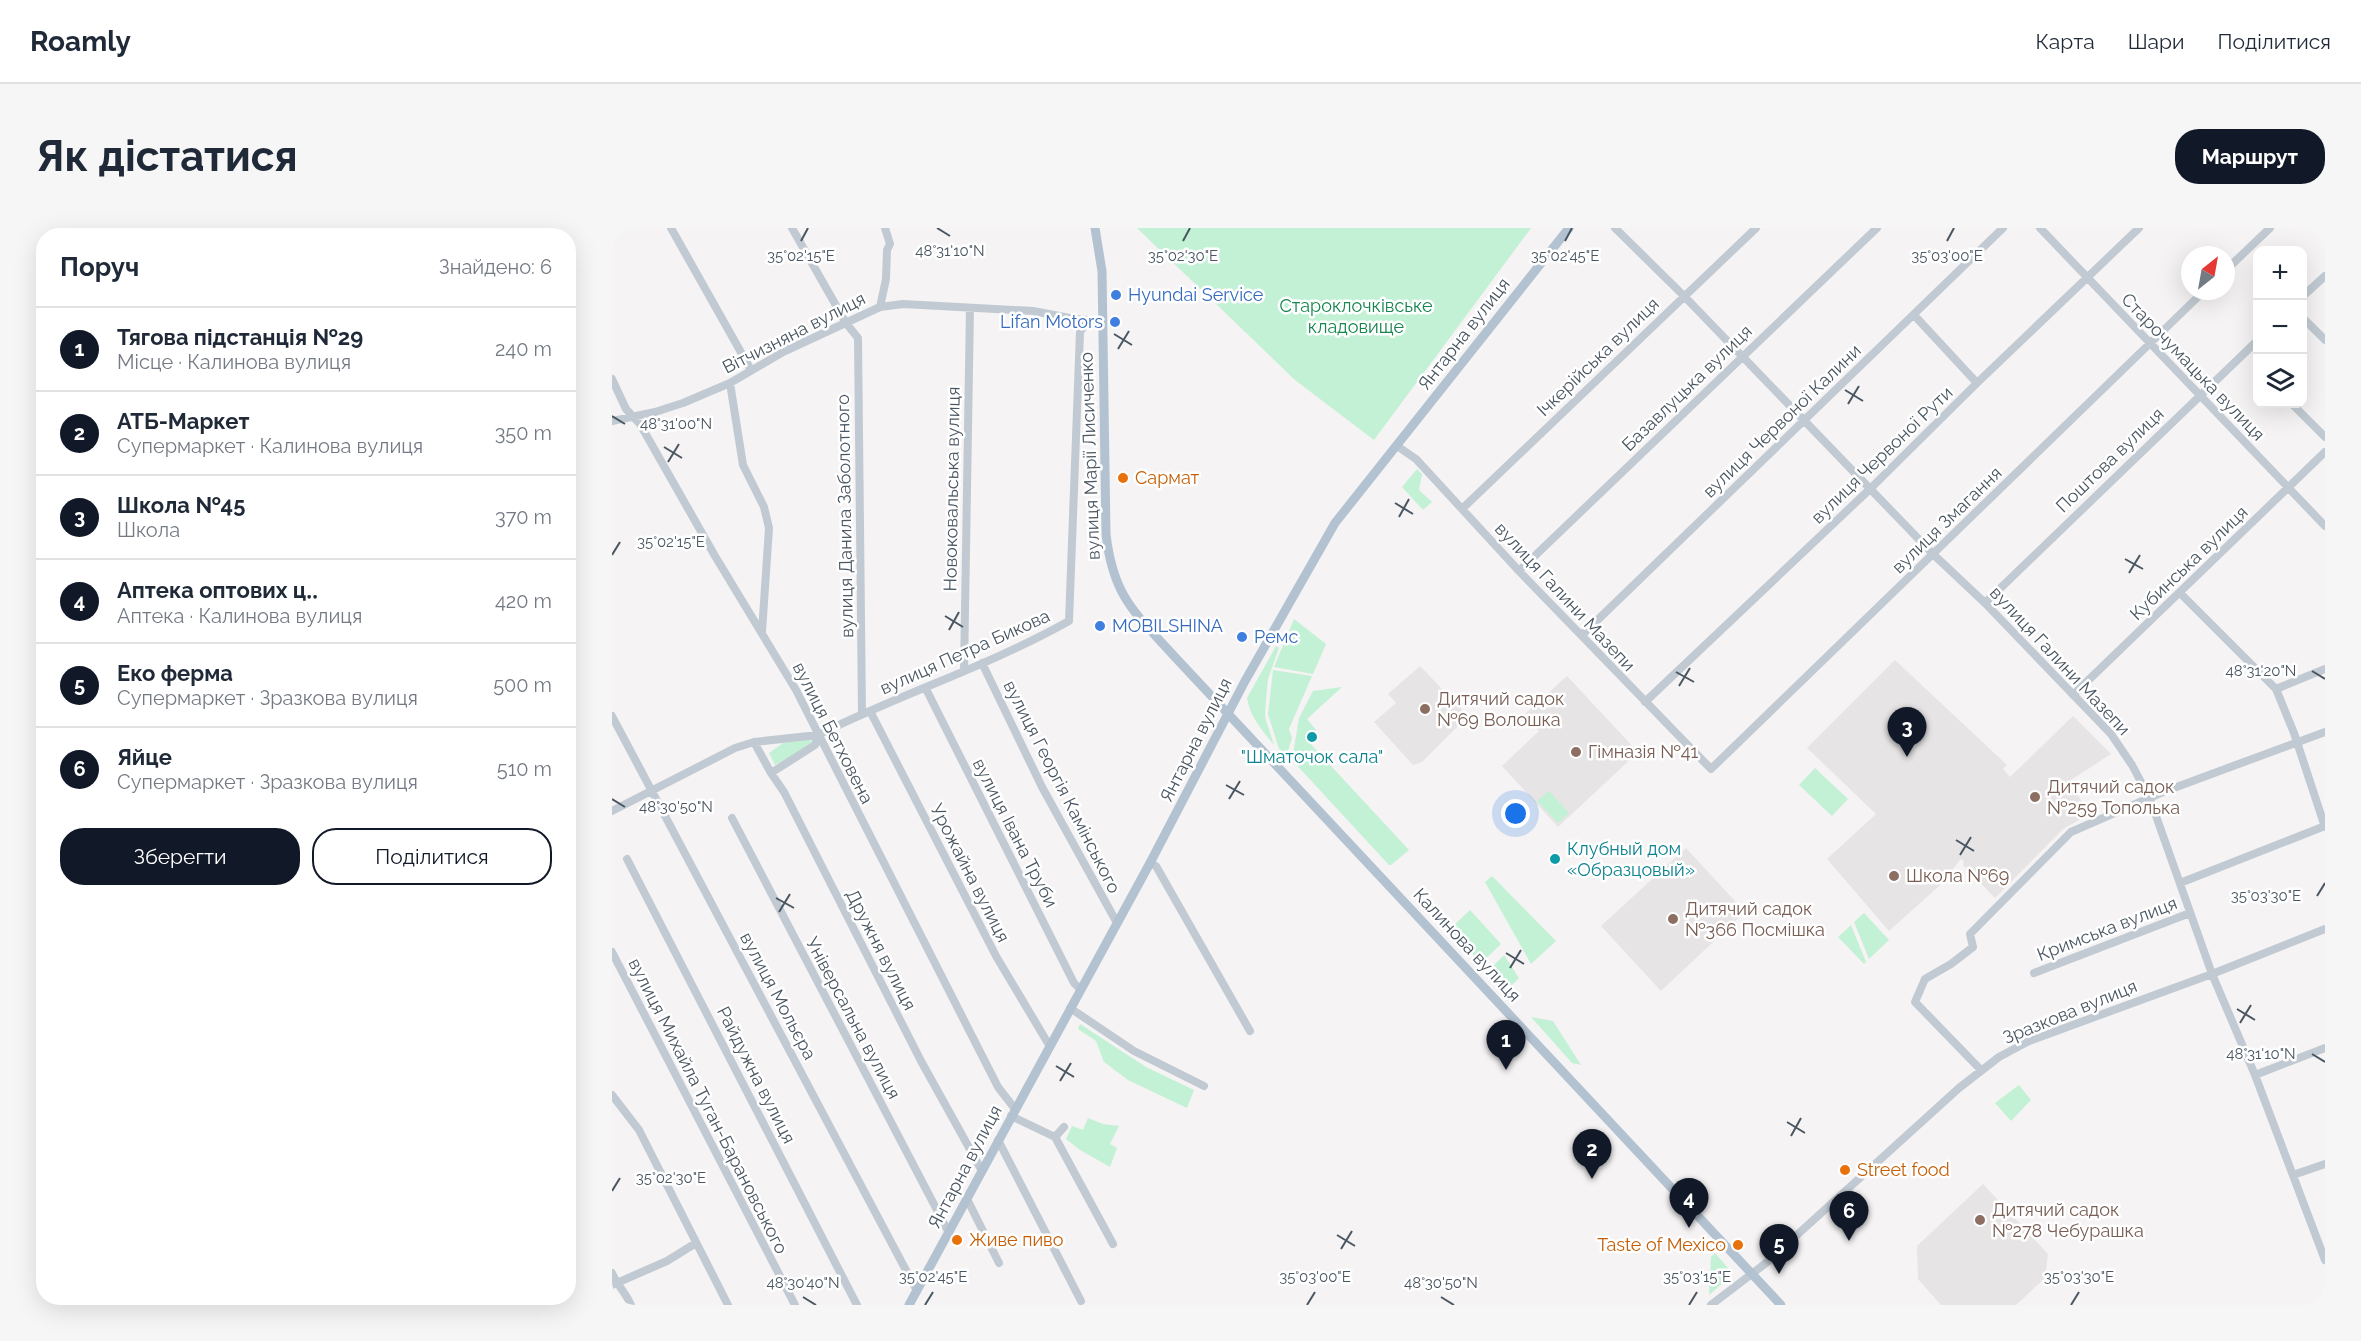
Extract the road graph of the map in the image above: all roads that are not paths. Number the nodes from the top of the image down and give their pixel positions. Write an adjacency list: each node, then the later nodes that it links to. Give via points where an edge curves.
1 (671, 228): 30 (street)
2 (792, 228): 25 (street, вулиця Данила Заболотного)
3 (885, 228): 19 (street, via 890,244)
4 (1095, 228): 23 (main road, вулиця Марії Лисиченко, via 1102,271)
5 (1569, 228): 40 (main road, Янтарна вулиця)
6 (1615, 228): 17 (street, вулиця Галини Мазепи)
7 (1756, 228): 17 (street, Ічкерійська вулиця)
8 (1877, 228): 29 (street, Базавлуцька вулиця)
9 (2003, 228): 21 (street, вулиця Червоної Калини)
10 (2040, 228): 15 (street, Старочумацька вулиця)
11 (2139, 228): 15 (street, вулиця Червоної Рути)
12 (2270, 228): 13 (street)
13 (2235, 261)
14 (2325, 276): 16 (street)
15 (2088, 278): 27 (street, Старочумацька вулиця); 33 (street, вулиця Червоної Рути)
16 (2307, 292)
17 (1684, 296): 29 (street, вулиця Галини Мазепи); 44 (street, Ічкерійська вулиця)
18 (2195, 300): 27 (street, вулиця Змагання)
19 (880, 307): 20 (street, Вітчизняна вулиця, via 903,304); 25 (street, Вітчизняна вулиця)
20 (970, 308): 22 (street, Вітчизняна вулиця, via 1033,311); 54 (street, Новоковальська вулиця)
21 (1914, 315): 33 (street); 38 (street, вулиця Червоної Калини)
22 (1088, 321): 23 (street, Вітчизняна вулиця); 52 (street, вулиця Петра Бикова, via 1080,332 1069,621)
23 (1102, 321): 60 (main road, вулиця Марії Лисиченко, via 1106,534 1114,578 1140,619)
24 (2307, 322): 26 (street)
25 (846, 323): 30 (street, Вітчизняна вулиця); 59 (street, вулиця Данила Заболотного, via 858,338)
26 (2325, 340)
27 (2150, 343): 34 (street, Старочумацька вулиця); 46 (street, вулиця Змагання)
28 (2253, 345): 34 (street, Поштова вулиця)
29 (1742, 356): 38 (street, вулиця Галини Мазепи); 47 (street, Базавлуцька вулиця)
30 (751, 370): 32 (street, Вітчизняна вулиця)
31 (612, 379): 36 (street, вулиця Бетховена)
32 (730, 383): 36 (street, Вітчизняна вулиця, via 683,403); 50 (street, via 743,465 764,507 769,528)
33 (1977, 383): 42 (street, вулиця Червоної Рути)
34 (2199, 395): 43 (street, Старочумацька вулиця); 49 (street, Поштова вулиця)
35 (2296, 408): 39 (street)
36 (633, 416): 37 (street, Вітчизняна вулиця); 50 (street, вулиця Бетховена)
37 (612, 421)
38 (1805, 421): 42 (street, вулиця Галини Мазепи); 51 (street, вулиця Червоної Калини)
39 (2325, 437)
40 (1398, 446): 44 (street, вулиця Галини Мазепи, via 1413,456); 60 (main road, Янтарна вулиця, via 1335,523)
41 (2325, 452): 43 (street, Кубинська вулиця)
42 (1871, 488): 46 (street, вулиця Галини Мазепи); 58 (street, вулиця Червоної Рути)
43 (2288, 488): 45 (street, Старочумацька вулиця); 48 (street, Кубинська вулиця)
44 (1462, 509): 47 (street, вулиця Галини Мазепи)
45 (2325, 526)
46 (1934, 555): 49 (street, вулиця Галини Мазепи); 66 (street, вулиця Змагання)
47 (1520, 571): 51 (street, вулиця Галини Мазепи)
48 (2180, 593): 56 (street); 57 (street, Кубинська вулиця)
49 (1985, 603): 57 (street, вулиця Галини Мазепи)
50 (762, 634): 63 (street, вулиця Бетховена)
51 (1582, 635): 58 (street, вулиця Галини Мазепи)
52 (982, 663): 54 (street, вулиця Петра Бикова); 77 (street, вулиця Георгія Камінського, via 1042,787)
53 (2325, 669): 56 (street)
54 (964, 671): 55 (street, вулиця Петра Бикова)
55 (926, 688): 59 (street, вулиця Петра Бикова); 82 (street, вулиця Івана Труби)
56 (2276, 689): 65 (street)
57 (2073, 695): 69 (street, вулиця Галини Мазепи, via 2111,734)
58 (1645, 702): 66 (street, вулиця Галини Мазепи)
59 (866, 712): 63 (street, вулиця Петра Бикова); 85 (street, Урожайна вулиця, via 996,956)
60 (1228, 713): 74 (main road, Янтарна вулиця); 105 (main road, Калинова вулиця)
61 (612, 716): 68 (street, вулиця Мольєра)
62 (2325, 732): 65 (street)
63 (818, 735): 64 (street); 67 (street, вулиця Петра Бикова, via 815,745); 91 (street, вулиця Бетховена)
64 (754, 742): 67 (street, Дружня вулиця); 68 (street)
65 (2296, 742): 69 (street); 72 (street)
66 (1711, 770)
67 (771, 773): 96 (street, Дружня вулиця)
68 (650, 790): 70 (street); 107 (street, вулиця Мольєра)
69 (2150, 799): 75 (street, вулиця Галини Мазепи); 87 (street, via 2071,832 1970,934 1973,947 1925,979 1915,1002)
70 (612, 811)
71 (732, 818): 99 (street, Універсальна вулиця)
72 (2325, 826): 75 (street, Кримська вулиця)
73 (627, 859): 112 (street, Райдужна вулиця)
74 (1150, 862): 77 (main road, Янтарна вулиця); 84 (street, via 1156,866)
75 (2180, 883): 76 (street, вулиця Галини Мазепи)
76 (2190, 914): 80 (street, Кримська вулиця); 81 (street, вулиця Галини Мазепи)
77 (1117, 923): 82 (main road, Янтарна вулиця)
78 (2325, 928): 81 (street, Зразкова вулиця)
79 (612, 952): 111 (street, вулиця Михайла Туган-Барановського)
80 (2034, 973)
81 (2212, 974): 87 (street, Зразкова вулиця, via 2029,1041); 88 (street, вулиця Галини Мазепи)
82 (1080, 989): 83 (main road, Янтарна вулиця)
83 (1070, 1008): 85 (main road, Янтарна вулиця); 89 (street, via 1134,1051)
84 (1250, 1031)
85 (1049, 1046): 91 (main road, Янтарна вулиця)
86 (2325, 1048): 88 (street)
87 (1981, 1070): 105 (street, Зразкова вулиця)
88 (2255, 1075): 97 (street, вулиця Галини Мазепи)
89 (1204, 1086)
90 (612, 1095): 100 (street, via 639,1130)
91 (1013, 1112): 93 (street); 94 (main road, Янтарна вулиця)
92 (1064, 1127): 93 (street)
93 (1055, 1137): 101 (street)
94 (998, 1140): 96 (main road, Янтарна вулиця); 108 (street)
95 (2325, 1164): 97 (street)
96 (982, 1172): 98 (main road, Янтарна вулиця)
97 (2293, 1175): 102 (street, вулиця Галини Мазепи)
98 (967, 1199): 99 (main road, Янтарна вулиця); 103 (street)
99 (949, 1233): 107 (main road, Янтарна вулиця)
100 (696, 1243): 106 (street, via 668,1261); 110 (street)
101 (1113, 1244)
102 (2325, 1260)
103 (999, 1263)
104 (612, 1273): 106 (street)
105 (1752, 1273): 114 (street, Зразкова вулиця); 115 (main road, Калинова вулиця)
106 (614, 1284): 109 (street, via 623,1288)
107 (917, 1291): 113 (main road, Янтарна вулиця)
108 (1082, 1301)
109 (631, 1305)
110 (728, 1305)
111 (795, 1305)
112 (857, 1305)
113 (909, 1305)
114 (1711, 1305)
115 (1780, 1305)

